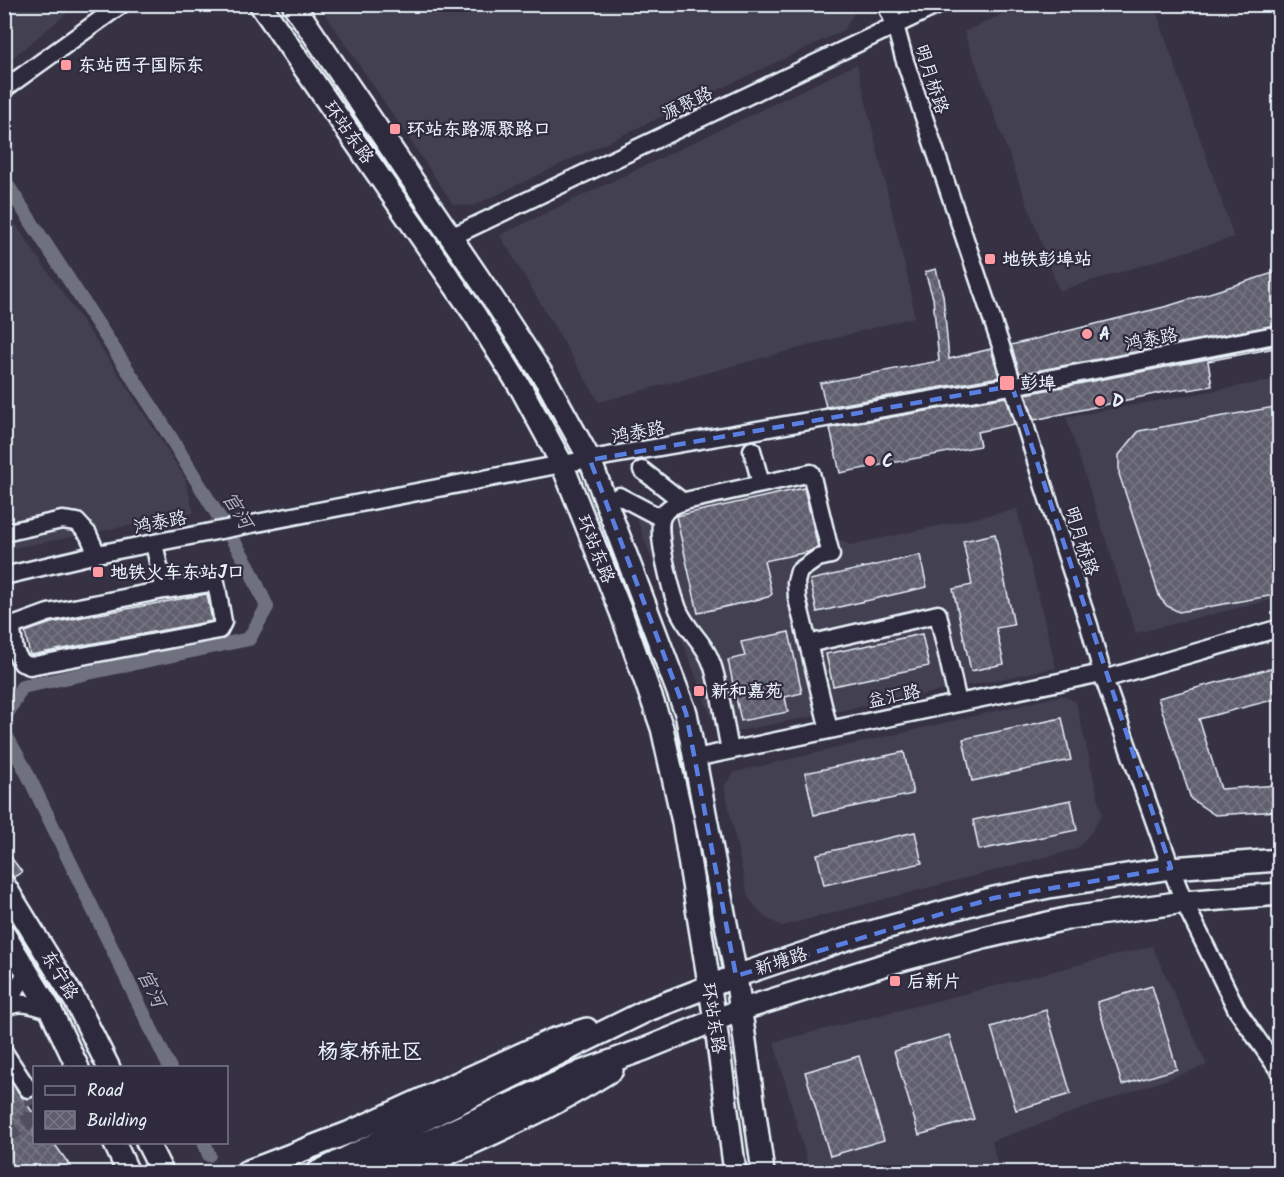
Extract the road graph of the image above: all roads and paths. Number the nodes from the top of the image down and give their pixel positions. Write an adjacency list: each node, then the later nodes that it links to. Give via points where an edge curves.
1 (122, 4): 7 (street)
2 (260, 4): 13 (main road, 环站东路, via 476,315)
3 (293, 4): 8 (main road, 环站东路)
4 (886, 4): 6 (street, 明月桥路)
5 (940, 4): 6 (street, 源聚路)
6 (895, 25): 8 (street, 源聚路); 10 (street, 明月桥路)
7 (4, 89)
8 (451, 237): 12 (main road, 环站东路, via 547,382)
9 (1280, 334): 10 (street, 鸿泰路)
10 (1012, 386): 12 (street, 鸿泰路); 26 (street, 明月桥路)
11 (752, 450): 15 (street)
12 (590, 460): 13 (street, 鸿泰路); 30 (main road, 环站东路, via 686,713)
13 (562, 464): 20 (street, 鸿泰路); 39 (main road, 环站东路, via 662,728 683,822)
14 (642, 470): 17 (street)
15 (761, 484): 17 (street); 25 (street, via 812,473 831,555 818,558 799,571 796,582 796,598)
16 (619, 496): 18 (street)
17 (683, 502): 18 (street, via 672,506)
18 (661, 518): 29 (street, via 662,547 679,610 712,666)
19 (4, 533): 21 (street, via 62,520 77,522)
20 (154, 543): 21 (street, 鸿泰路); 23 (street)
21 (97, 554): 22 (street, 鸿泰路)
22 (4, 576)
23 (164, 591): 23 (street, via 216,582 223,622 219,630 30,666 22,663 15,652 12,631 15,625 27,620)
24 (1280, 628): 26 (street, 益汇路)
25 (808, 644): 27 (street, via 938,614); 28 (street)
26 (1103, 676): 27 (street, 益汇路); 32 (street, 明月桥路)
27 (958, 703): 28 (street, 益汇路)
28 (829, 730): 29 (street, 益汇路)
29 (730, 750): 30 (street, 益汇路)
30 (695, 758): 38 (main road, 环站东路)
31 (1280, 860): 32 (main road, 新塘路)
32 (1171, 868): 35 (street, 明月桥路); 38 (main road, 新塘路, via 994,898 856,936)
33 (4, 885): 49 (main road, 东宁路, via 76,1002)
34 (1280, 894): 35 (main road, 新塘路)
35 (1184, 902): 43 (main road, 新塘路, via 1070,918 987,936); 50 (street, 明月桥路, via 1237,1010)
36 (4, 934): 37 (main road, 东宁路)
37 (27, 972): 40 (street, via 14,994); 44 (main road, 东宁路)
38 (736, 976): 39 (main road, 新塘路); 43 (main road, 环站东路)
39 (709, 987): 42 (main road, 新塘路); 45 (main road, 环站东路)
40 (4, 999)
41 (4, 1008): 44 (street, via 31,1004)
42 (648, 1010): 56 (main road, via 552,1040 348,1133); 57 (main road, 新塘路)
43 (740, 1010): 45 (main road, 新塘路); 61 (main road, 环站东路)
44 (51, 1011): 48 (main road, 东宁路)
45 (715, 1020): 46 (main road, 新塘路); 60 (main road, 环站东路)
46 (645, 1050): 58 (main road, 新塘路, via 581,1072); 59 (main road, via 582,1089)
47 (4, 1052): 51 (street)
48 (77, 1066)
49 (108, 1066)
50 (1280, 1072)
51 (27, 1089)
52 (114, 1144): 54 (main road)
53 (148, 1144): 55 (main road)
54 (128, 1173)
55 (162, 1173)
56 (246, 1173)
57 (318, 1173)
58 (361, 1173)
59 (407, 1173)
60 (735, 1173)
61 (763, 1173)

